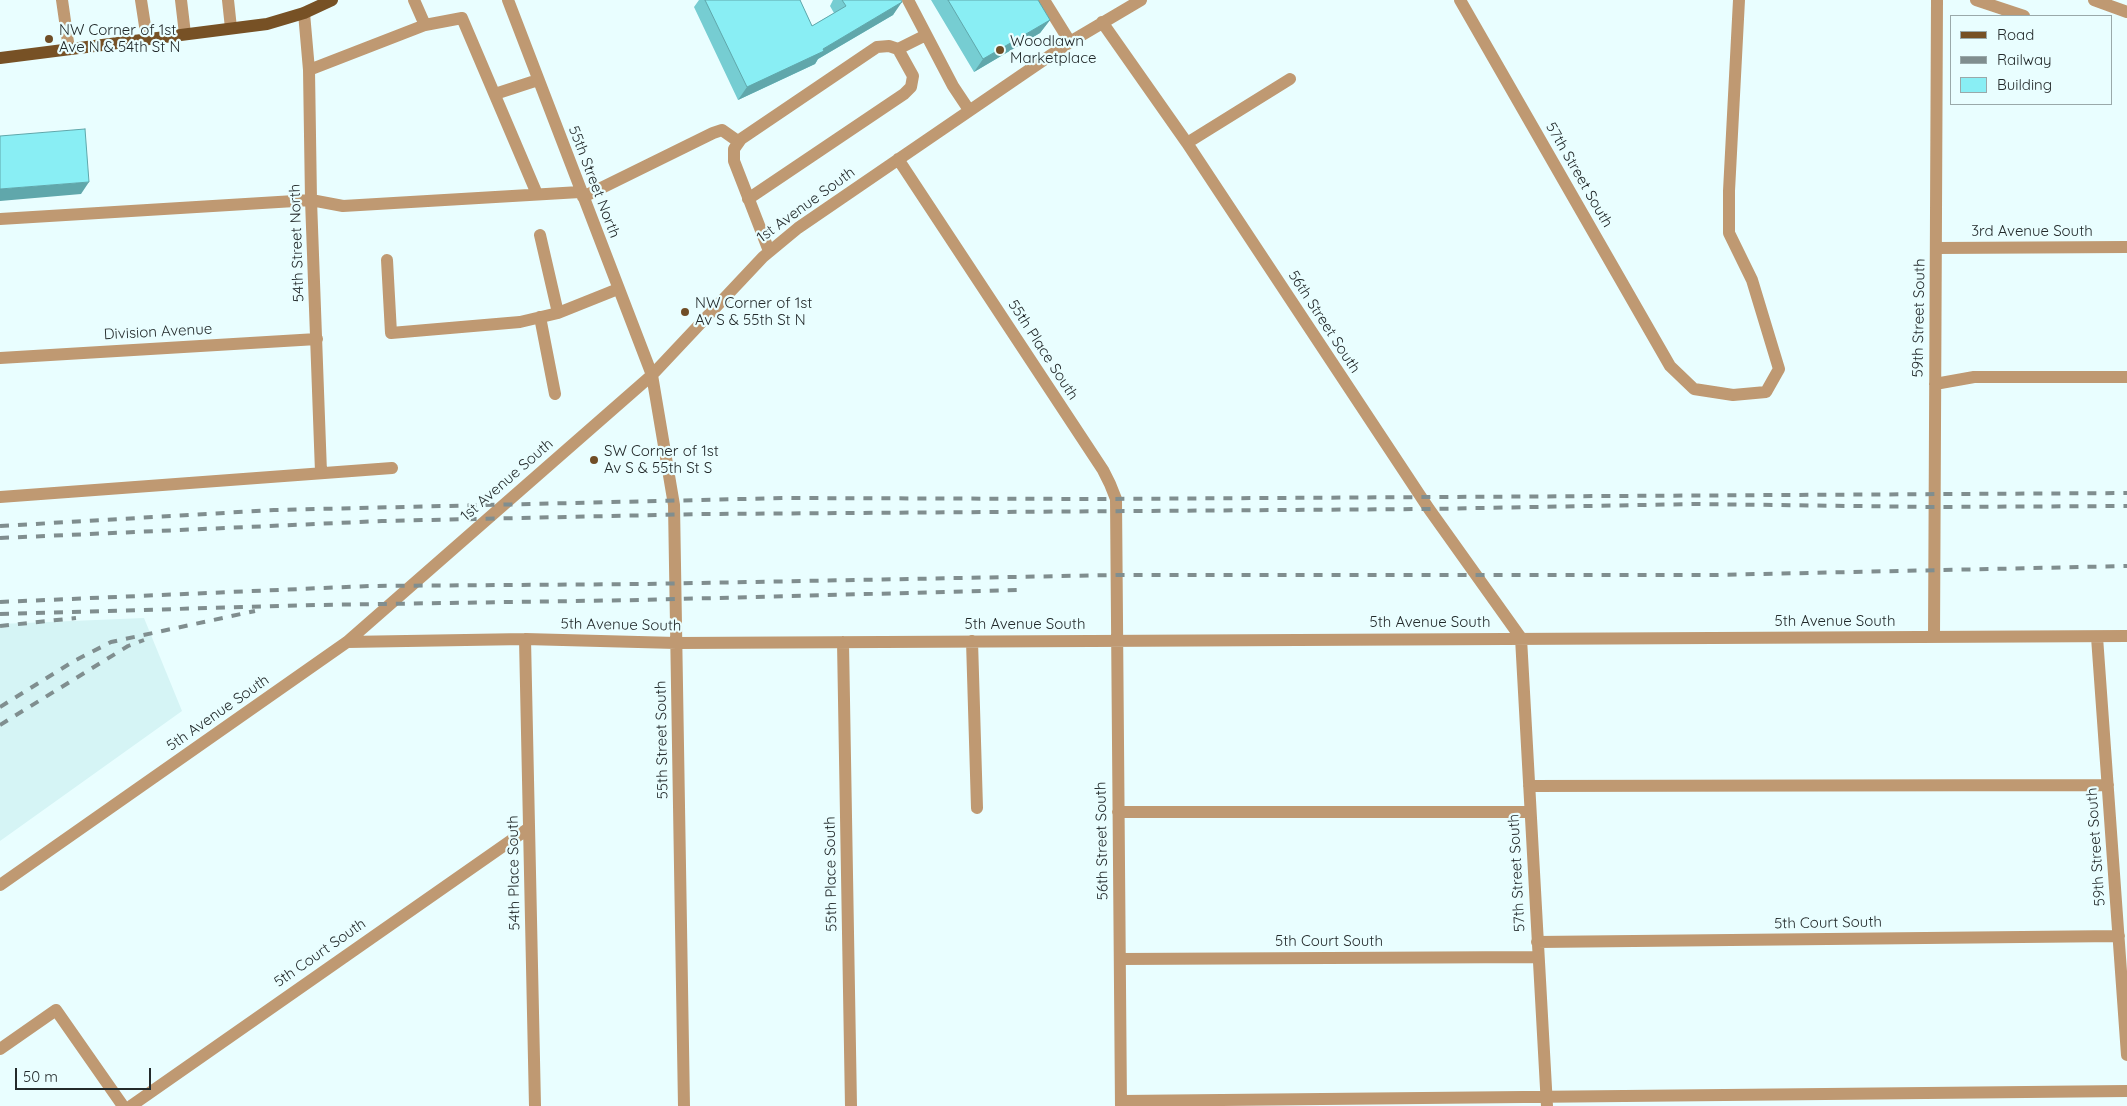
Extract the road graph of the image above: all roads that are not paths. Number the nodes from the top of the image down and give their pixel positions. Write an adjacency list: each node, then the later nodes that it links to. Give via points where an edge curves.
1 (62, 0): 26 (street)
2 (141, 0): 24 (street)
3 (181, 0): 22 (street)
4 (228, 0): 21 (street)
5 (332, 0): 17 (main road)
6 (414, 0): 20 (street)
7 (508, 0): 31 (street, 55th Street North)
8 (908, 0): 23 (street)
9 (1044, 0): 25 (street)
10 (1141, 0): 19 (street, 1st Avenue South)
11 (1460, 0): 12 (street, 57th Street South, via 1670,366 1694,389 1733,395 1766,392 1779,369 1752,280 1729,233)
12 (1739, 0)
13 (1937, 0): 44 (street, 59th Street South)
14 (1976, 0): 18 (street)
15 (2094, 0): 16 (street)
16 (2127, 12)
17 (304, 13): 21 (main road, via 267,24); 29 (street, 54th Street North)
18 (2021, 15)
19 (1102, 22): 25 (street, 1st Avenue South); 35 (street, 56th Street South)
20 (425, 25): 29 (street); 32 (street, via 462,18)
21 (231, 28): 22 (main road)
22 (185, 34): 24 (main road)
23 (926, 35): 27 (street); 33 (street)
24 (147, 39): 26 (main road)
25 (1070, 42): 33 (street, 1st Avenue South)
26 (69, 49): 28 (main road)
27 (898, 49): 34 (street, via 877,47); 39 (street, via 913,76 911,86 904,94)
28 (0, 58)
29 (309, 70): 40 (street, 54th Street North)
30 (1290, 79): 35 (street)
31 (538, 80): 32 (street); 38 (street, 55th Street North)
32 (495, 94): 37 (street)
33 (969, 110): 36 (street, 1st Avenue South)
34 (739, 142): 38 (street, via 722,130); 39 (street, via 734,149 734,161)
35 (1187, 143): 64 (street, 56th Street South, via 1429,510)
36 (898, 159): 45 (street, 1st Avenue South, via 798,228); 59 (street, 55th Place South, via 1110,484 1116,499)
37 (537, 194): 38 (street); 40 (street, via 343,206)
38 (581, 194): 47 (street, 55th Street North)
39 (748, 199): 45 (street)
40 (311, 200): 41 (street); 50 (street, 54th Street North)
41 (0, 219)
42 (540, 235): 48 (street)
43 (2127, 247): 44 (street, 3rd Avenue South)
44 (1936, 248): 54 (street, 59th Street South)
45 (769, 252): 52 (street, 1st Avenue South)
46 (387, 260): 49 (street, via 391,333 520,322)
47 (618, 289): 48 (street); 52 (street, 55th Street North)
48 (558, 313): 49 (street)
49 (540, 317): 55 (street)
50 (317, 339): 51 (street, Division Avenue); 57 (street, 54th Street North)
51 (0, 358)
52 (652, 375): 67 (street, 1st Avenue South); 69 (street, 55th Street South, via 674,505)
53 (2127, 377): 54 (street, via 1974,377)
54 (1935, 384): 61 (street, 59th Street South)
55 (555, 394)
56 (392, 468): 57 (street)
57 (322, 472): 58 (street)
58 (0, 496)
59 (1116, 575): 65 (street, 56th Street South)
60 (2127, 636): 62 (street, 5th Avenue South)
61 (1934, 637): 62 (street, 5th Avenue South); 64 (street, 5th Avenue South)
62 (2097, 637): 70 (street, 59th Street South)
63 (525, 638): 67 (street, 5th Avenue South); 69 (street, 5th Avenue South); 75 (street, 54th Place South)
64 (1521, 638): 65 (street, 5th Avenue South); 71 (street, 57th Street South)
65 (1116, 639): 66 (street, 5th Avenue South); 73 (street, 56th Street South)
66 (972, 640): 68 (street, 5th Avenue South); 72 (street)
67 (347, 642): 76 (street, 5th Avenue South)
68 (843, 642): 69 (street, 5th Avenue South); 90 (street, 55th Place South)
69 (676, 643): 89 (street, 55th Street South)
70 (2108, 785): 71 (street); 77 (street, 59th Street South)
71 (1529, 786): 74 (street, 57th Street South)
72 (977, 808)
73 (1118, 812): 74 (street); 80 (street, 56th Street South)
74 (1530, 812): 78 (street, 57th Street South)
75 (529, 828): 87 (street, 5th Court South); 88 (street, 54th Place South)
76 (0, 885)
77 (2118, 936): 78 (street, 5th Court South); 82 (street, 59th Street South)
78 (1537, 942): 79 (street, 57th Street South)
79 (1538, 957): 80 (street, 5th Court South); 84 (street, 57th Street South)
80 (1120, 958): 85 (street, 56th Street South)
81 (0, 1048): 86 (street, via 56,1010)
82 (2127, 1055)
83 (2127, 1091): 84 (street)
84 (1547, 1101): 85 (street)
85 (1121, 1103)
86 (123, 1106)
87 (131, 1106)
88 (535, 1106)
89 (684, 1106)
90 (851, 1106)

